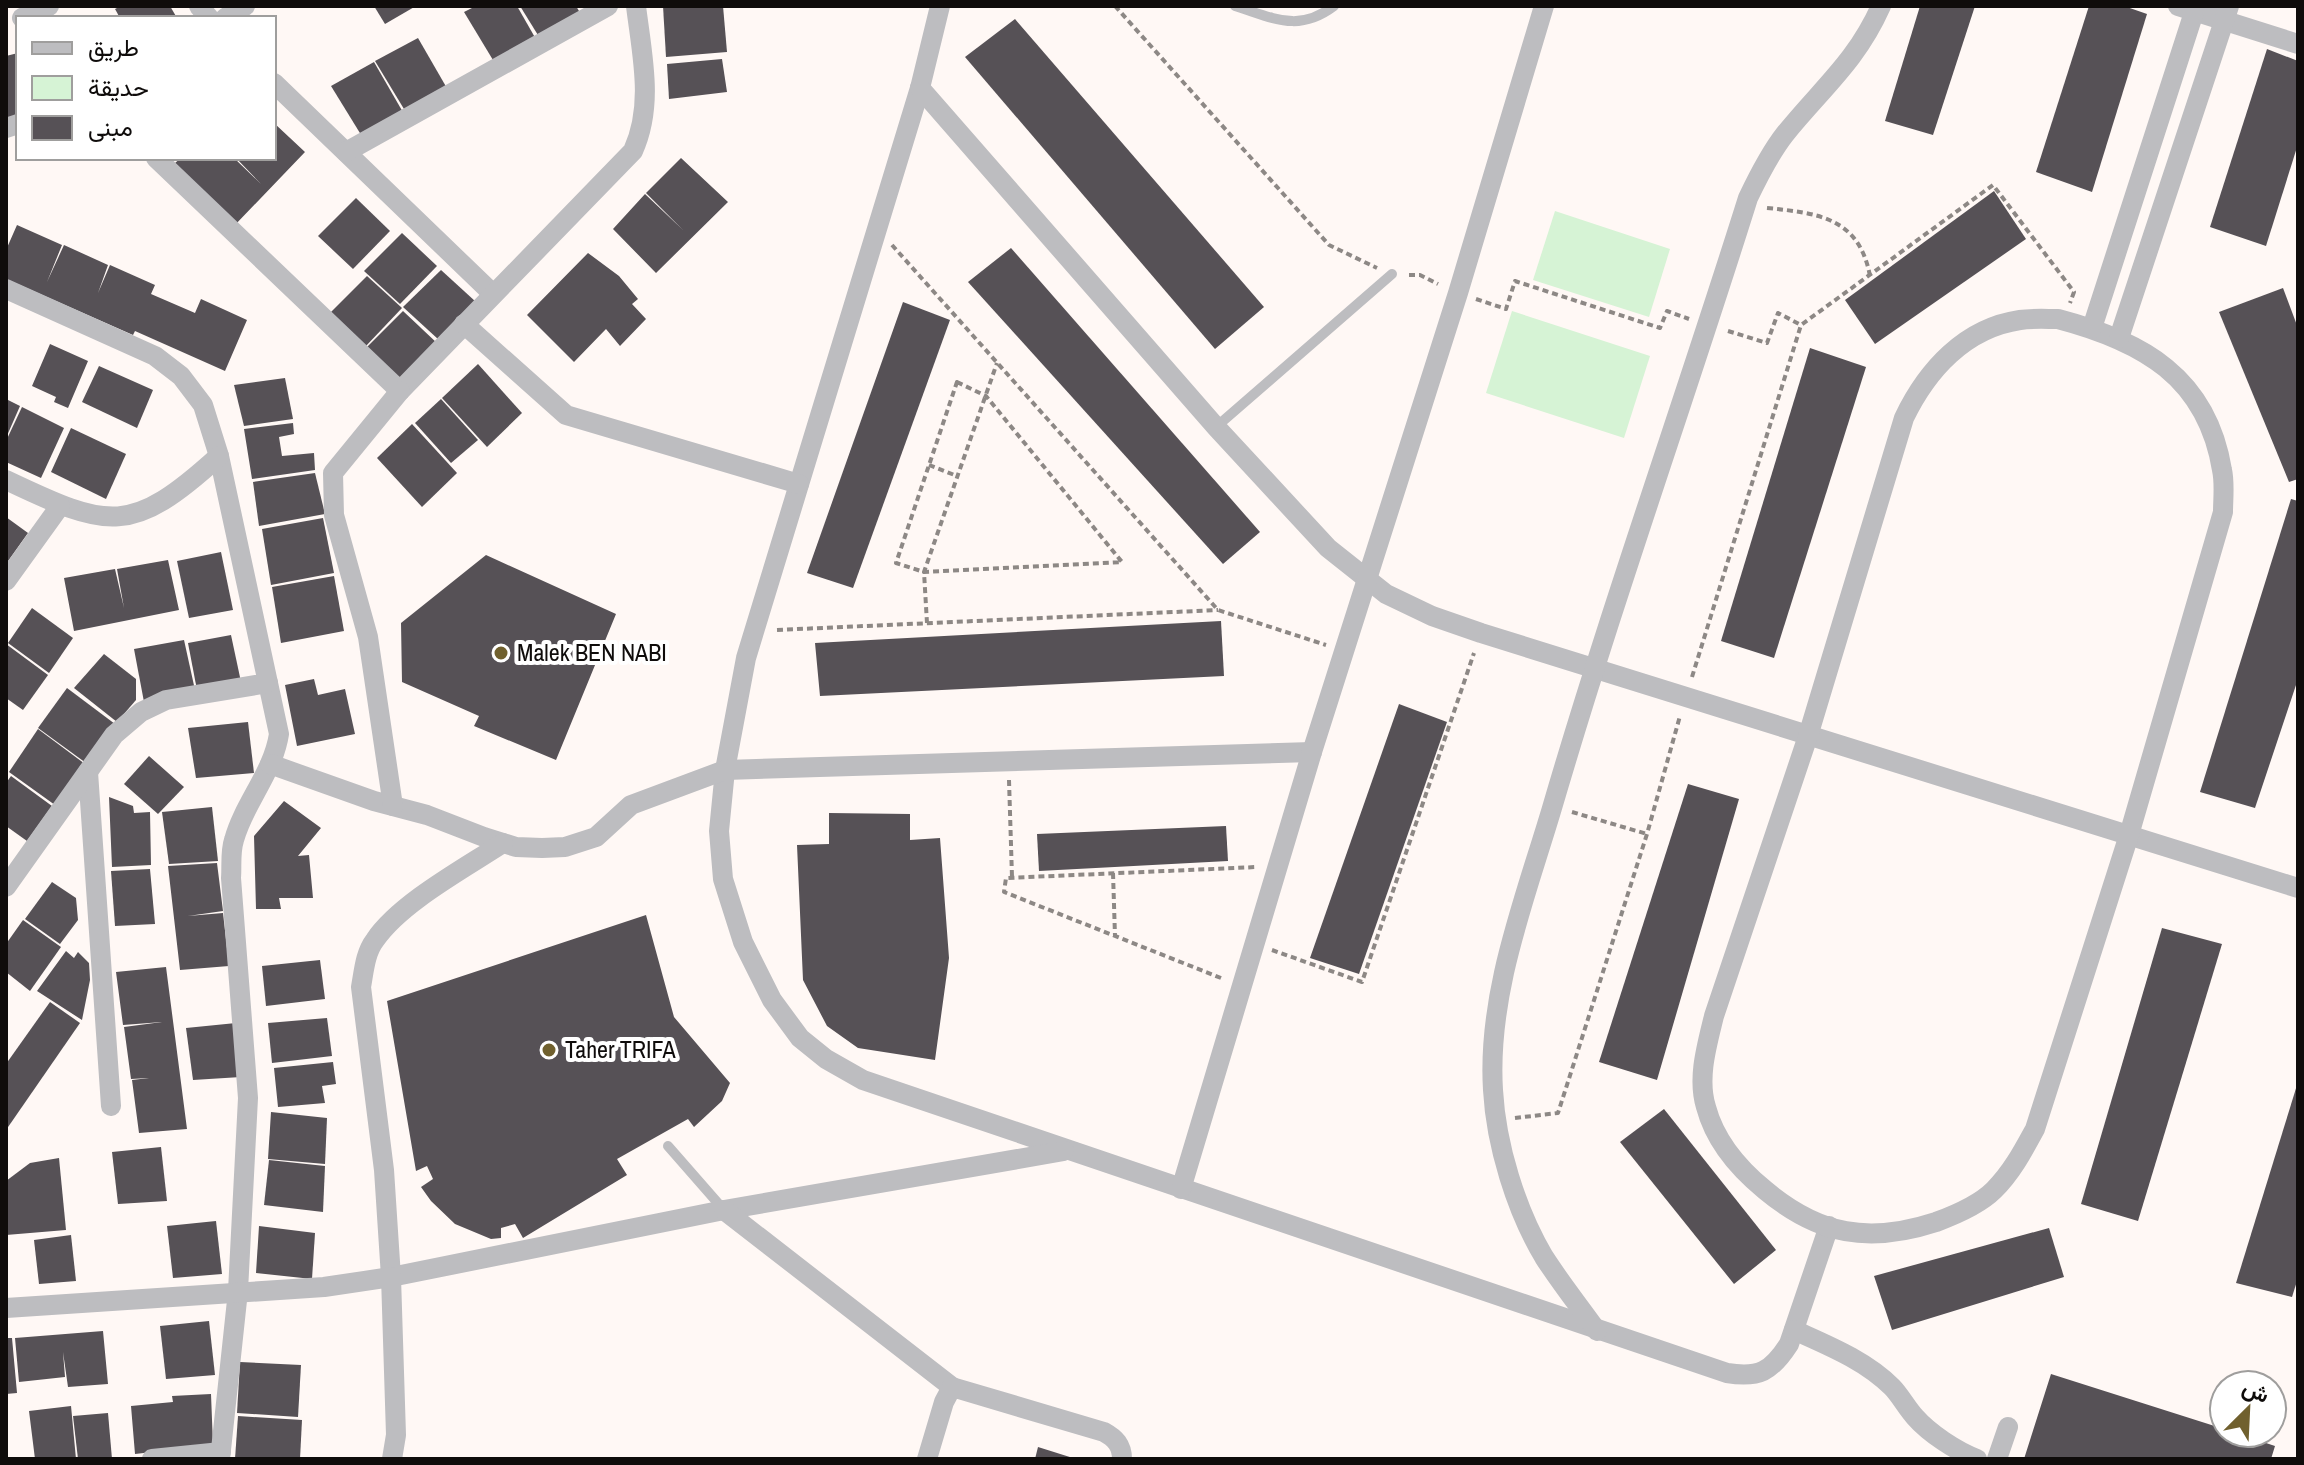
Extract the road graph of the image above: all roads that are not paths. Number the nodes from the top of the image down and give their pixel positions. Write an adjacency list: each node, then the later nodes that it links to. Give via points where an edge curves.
1 (49, 6): 11 (street)
2 (608, 6): 15 (street)
3 (636, 6): 19 (street, via 646,95 642,130 633,151)
4 (940, 6): 14 (street)
5 (1235, 6): 6 (lane, via 1289,23 1311,21)
6 (1334, 6)
7 (1544, 6): 30 (street)
8 (1881, 6): 31 (street, via 1853,58 1762,168)
9 (2189, 8): 10 (street); 21 (street)
10 (2226, 13): 12 (street); 22 (street)
11 (27, 16)
12 (2298, 44)
13 (276, 85): 15 (street)
14 (920, 88): 24 (street); 27 (street)
15 (346, 152): 19 (street)
16 (158, 160): 23 (street)
17 (1392, 274): 24 (lane)
18 (6, 289): 25 (street, via 155,356 181,376 203,405)
19 (493, 294): 20 (street)
20 (464, 324): 23 (street); 27 (street, via 566,415)
21 (2092, 328): 22 (street); 33 (street, via 2065,321 2019,320 1990,329 1966,341 1918,388 1904,418)
22 (2119, 338): 39 (street, via 2174,373 2199,402 2223,472 2223,512)
23 (400, 391): 38 (street, via 333,473 334,515 368,637)
24 (1216, 427): 30 (street, via 1328,548)
25 (219, 456): 28 (street, via 182,490 141,512 100,518); 32 (street)
26 (6, 480): 28 (street)
27 (799, 484): 36 (street, via 746,658)
28 (60, 506): 29 (street)
29 (6, 581)
30 (1368, 582): 31 (street, via 1408,606); 34 (street)
31 (1593, 669): 33 (street); 53 (street, via 1502,977 1493,1035 1493,1090 1500,1145 1516,1195 1543,1255)
32 (268, 683): 35 (street, via 279,734); 37 (street, via 166,700 141,712 114,735)
33 (1808, 736): 39 (street); 48 (street, via 1714,1016 1703,1061 1704,1104 1716,1135 1746,1174 1801,1216)
34 (1312, 752): 36 (street); 46 (street)
35 (270, 764): 38 (street); 50 (street, via 233,843 231,878 248,1098)
36 (725, 770): 40 (street, via 631,805 596,837 565,847); 45 (street, via 719,831 723,879 743,942 772,1000 800,1038 863,1080)
37 (88, 772): 41 (street); 43 (street)
38 (393, 806): 40 (street)
39 (2129, 835): 42 (street); 48 (street, via 2048,1093 2012,1171 1991,1193 1954,1216 1917,1228 1881,1235)
40 (503, 843): 49 (street, via 413,903 373,942 365,962 361,987 384,1170)
41 (6, 887)
42 (2298, 888)
43 (111, 1106)
44 (668, 1146): 47 (lane)
45 (1068, 1150): 46 (street); 47 (street)
46 (1181, 1189): 53 (street)
47 (724, 1210): 49 (street); 54 (street)
48 (1829, 1226): 52 (street)
49 (391, 1277): 50 (street); 58 (street, via 396,1435)
50 (238, 1291): 51 (street); 56 (street)
51 (6, 1308)
52 (1794, 1330): 53 (street, via 1770,1368 1743,1376); 61 (street, via 1870,1369 1892,1386 1917,1419)
53 (1597, 1331)
54 (952, 1387): 59 (street); 60 (street, via 1104,1432 1115,1438)
55 (2008, 1427): 62 (street)
56 (221, 1456): 57 (street)
57 (152, 1459)
58 (392, 1459)
59 (927, 1459)
60 (1122, 1459)
61 (1977, 1459)
62 (1997, 1459)

